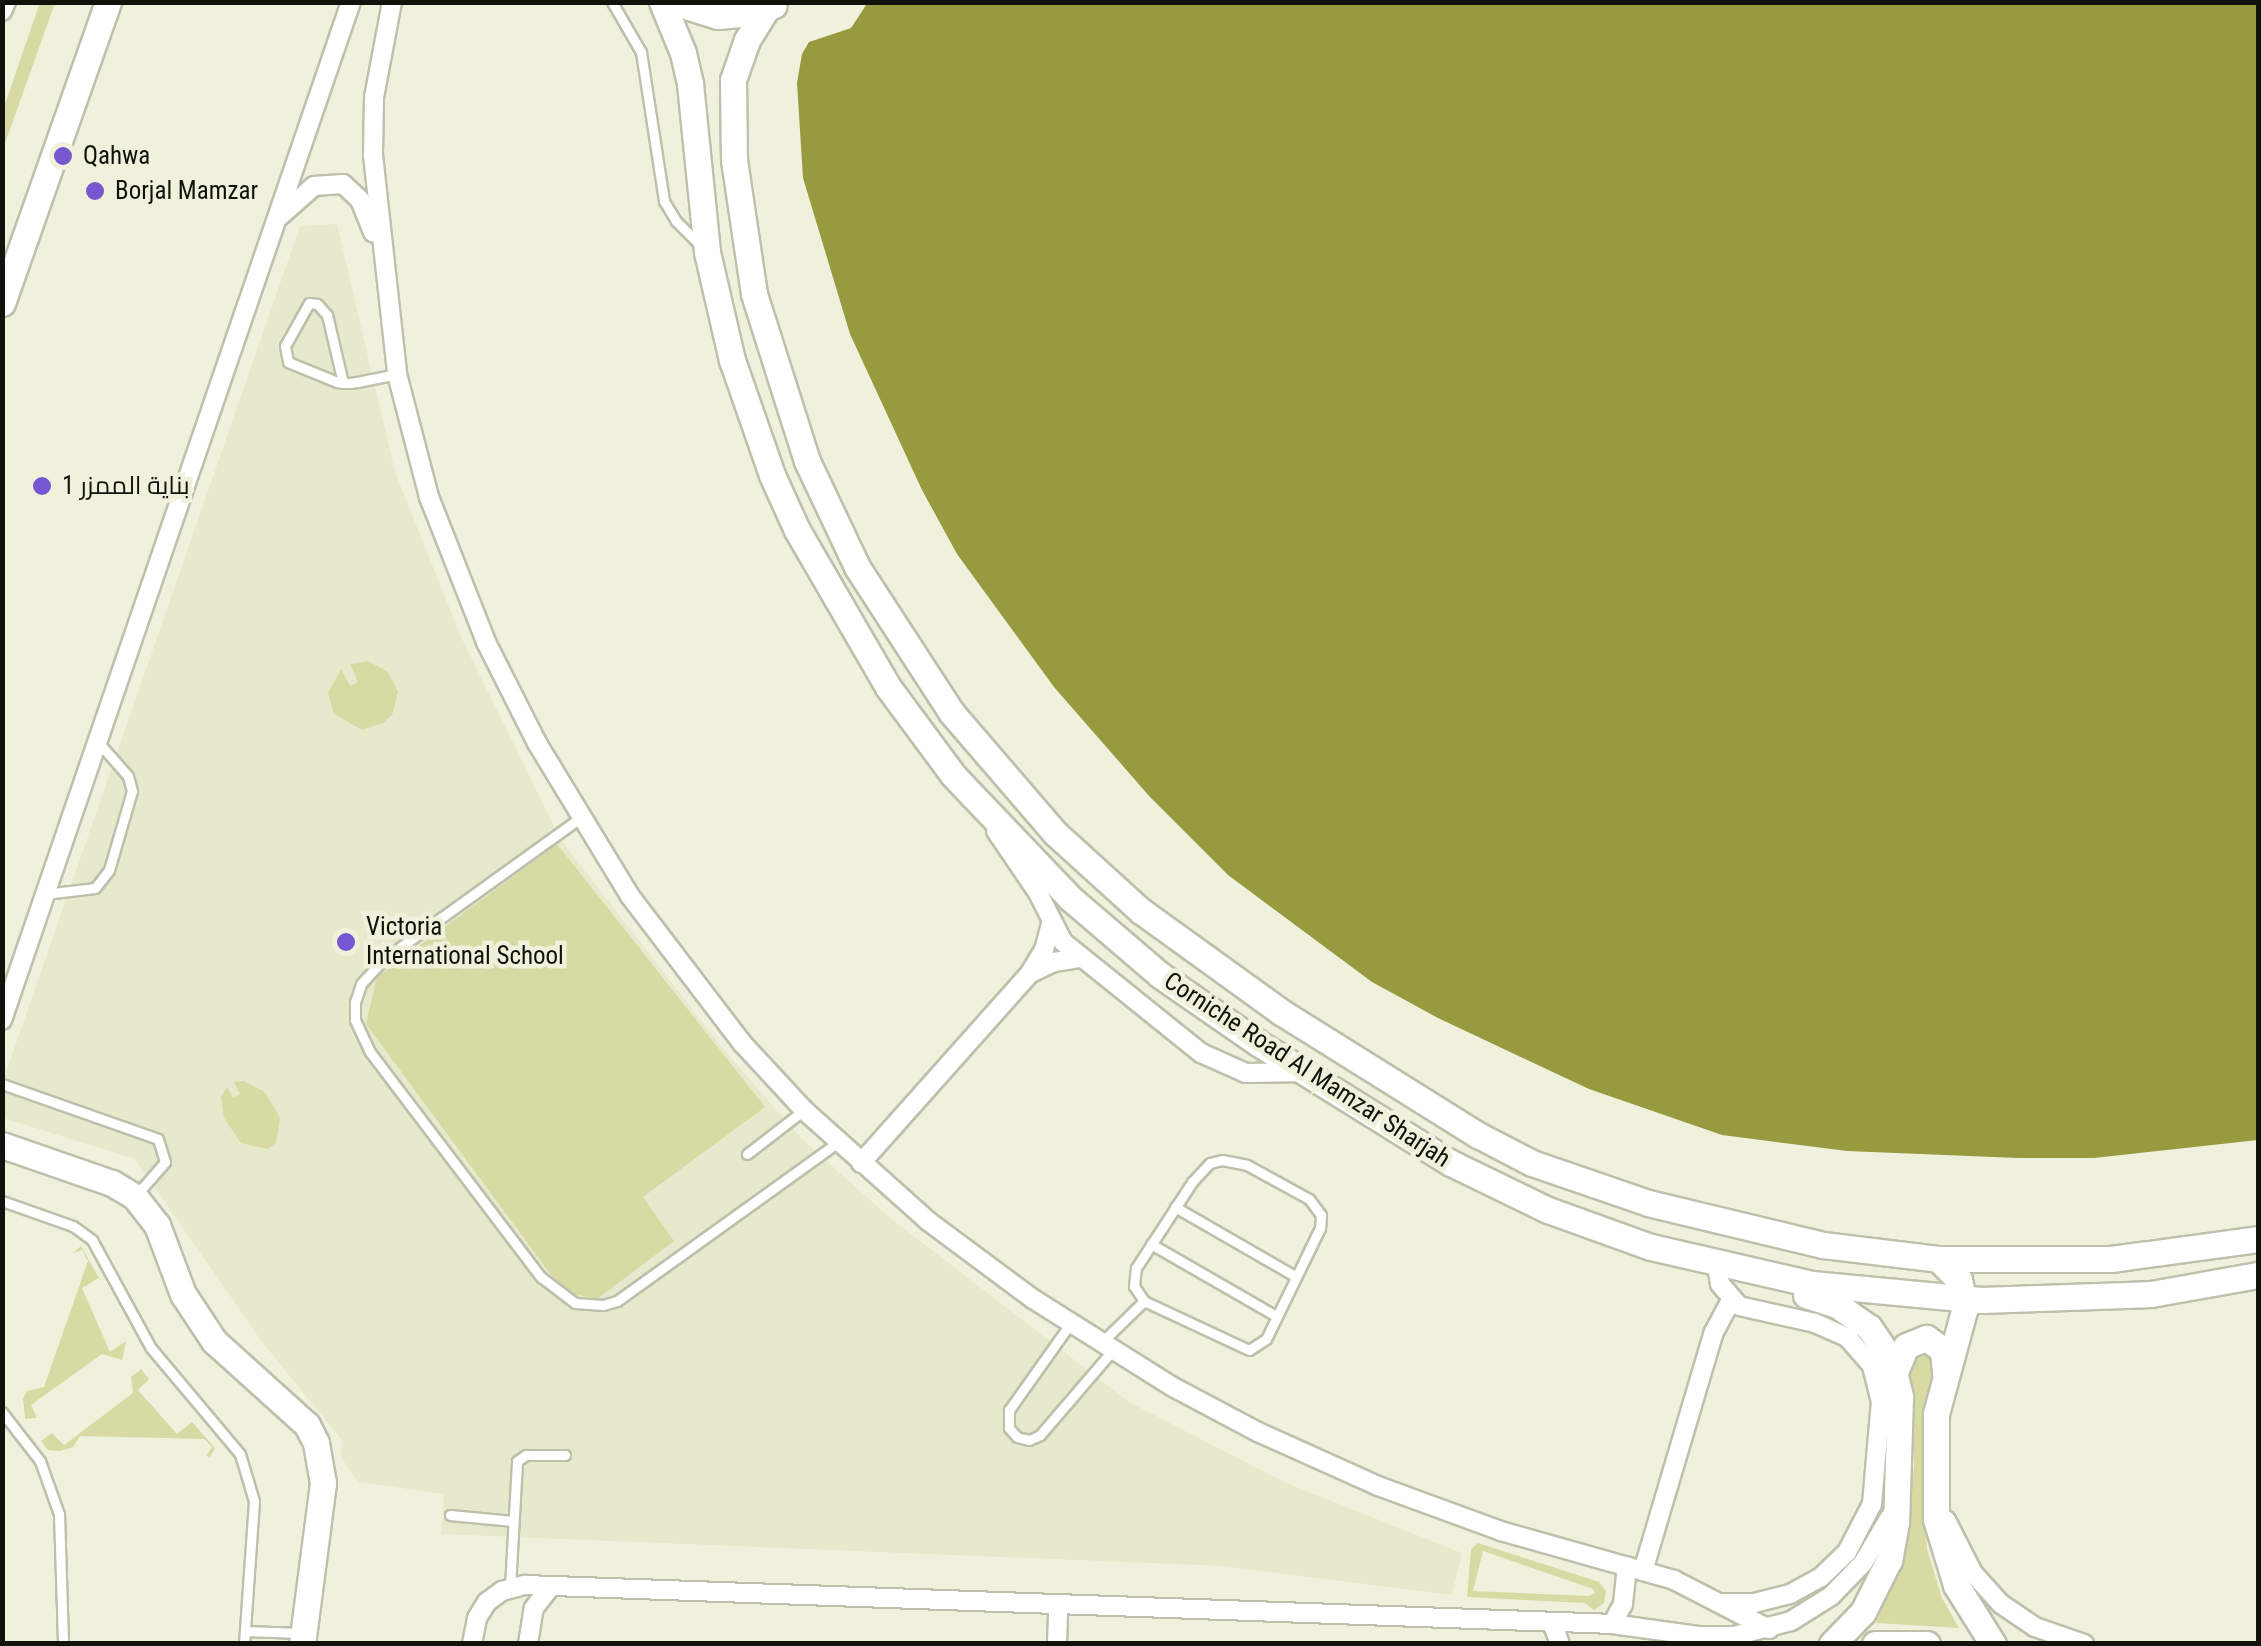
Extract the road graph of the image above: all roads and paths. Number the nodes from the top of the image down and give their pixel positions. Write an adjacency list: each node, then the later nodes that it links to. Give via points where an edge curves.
1 (6, 2): 9 (street)
2 (108, 2): 16 (main road)
3 (351, 2): 10 (street)
4 (392, 2): 11 (street, via 374,97)
5 (612, 2): 14 (lane, via 641,52 664,201)
6 (662, 2): 14 (main road, Corniche Road Al Mamzar Sharjah, via 690,84)
7 (673, 2): 8 (main road, via 718,16)
8 (773, 5): 37 (main road, Corniche Road Al Mamzar Sharjah, via 741,55 730,100 741,218 769,351 807,462 857,567 920,669 984,754 1055,834 1140,911 1388,1080 1532,1163)
9 (2, 11)
10 (300, 150): 12 (street); 13 (street)
11 (374, 155): 12 (street, via 364,169); 15 (street)
12 (334, 183): 13 (street, via 298,198); 15 (street, via 366,210)
13 (273, 224): 19 (street)
14 (707, 252): 20 (main road, Corniche Road Al Mamzar Sharjah, via 750,418 797,530 888,686)
15 (384, 260): 17 (street)
16 (2, 303)
17 (396, 374): 18 (lane); 21 (street, via 416,456 464,590 510,693)
18 (344, 383): 18 (lane, via 286,358 285,346 309,303 327,314)
19 (98, 740): 22 (street); 22 (lane, via 132,791 109,870 95,888)
20 (989, 817): 23 (street); 27 (main road, Corniche Road Al Mamzar Sharjah, via 1129,950 1208,1010)
21 (580, 818): 29 (street, via 675,959); 30 (lane, via 385,958 361,984 356,1002 370,1052 541,1278 575,1303 616,1301)
22 (45, 894): 26 (street)
23 (1051, 923): 24 (street); 25 (street)
24 (1079, 958): 25 (street); 27 (street, via 1215,1062 1246,1073)
25 (1030, 973): 33 (street)
26 (2, 1020)
27 (1308, 1072): 41 (main road, Corniche Road Al Mamzar Sharjah, via 1498,1189 1599,1230)
28 (2, 1084): 34 (lane, via 158,1139 165,1162)
29 (804, 1110): 30 (street); 32 (lane)
30 (838, 1142): 33 (street)
31 (2, 1145): 34 (main road)
32 (747, 1154)
33 (861, 1163): 49 (street, via 954,1241)
34 (135, 1196): 68 (main road, via 157,1224 183,1294 214,1340 294,1409 316,1443 323,1483)
35 (2, 1201): 67 (lane, via 73,1226 92,1240 150,1348 240,1454 254,1501)
36 (1175, 1208): 39 (lane); 43 (lane); 43 (lane, via 1200,1171 1222,1160 1247,1165 1309,1199 1321,1221)
37 (1766, 1233): 40 (main road, Corniche Road Al Mamzar Sharjah); 42 (main road)
38 (2258, 1239): 40 (main road, Corniche Road Al Mamzar Sharjah, via 2111,1259)
39 (1151, 1244): 47 (lane, via 1133,1280); 48 (lane)
40 (1938, 1259): 46 (main road, via 1953,1272)
41 (1716, 1264): 42 (main road, Corniche Road Al Mamzar Sharjah); 45 (street)
42 (1758, 1273): 46 (main road, Corniche Road Al Mamzar Sharjah); 51 (main road, via 1859,1319)
43 (1295, 1276): 48 (lane)
44 (2258, 1276): 46 (main road, Corniche Road Al Mamzar Sharjah, via 2134,1295)
45 (1731, 1300): 59 (street, via 1713,1334); 62 (street, via 1848,1338 1877,1377 1881,1414 1872,1504 1847,1552 1790,1594)
46 (1964, 1300): 52 (main road)
47 (1144, 1301): 48 (lane, via 1242,1349 1261,1344); 50 (lane)
48 (1276, 1316)
49 (1070, 1324): 50 (street); 50 (lane, via 1010,1410 1009,1428 1017,1437 1040,1435)
50 (1106, 1347): 59 (street, via 1258,1432 1378,1486 1500,1531)
51 (1896, 1372): 52 (main road, via 1906,1346 1926,1338 1943,1350); 56 (main road)
52 (1945, 1374): 55 (main road, via 1936,1414)
53 (2, 1412): 69 (lane, via 40,1461 59,1514)
54 (565, 1455): 58 (lane, via 516,1461)
55 (1934, 1496): 78 (main road, via 1948,1564); 79 (street, via 1973,1573 2001,1604 2035,1627)
56 (1895, 1502): 66 (street, via 1876,1544 1848,1581 1812,1610); 75 (main road, via 1882,1578 1863,1612)
57 (450, 1514): 58 (lane)
58 (513, 1521): 61 (lane)
59 (1635, 1568): 62 (street); 64 (street)
60 (551, 1586): 61 (street); 63 (street); 72 (street, via 534,1608)
61 (510, 1588): 71 (street, via 482,1610)
62 (1719, 1603): 66 (street)
63 (1058, 1606): 65 (street); 73 (street)
64 (1612, 1624): 65 (street); 66 (street, via 1716,1637)
65 (1553, 1625): 74 (street)
66 (1770, 1629)
67 (245, 1632): 68 (lane); 70 (lane)
68 (302, 1638)
69 (63, 1644)
70 (244, 1644)
71 (472, 1644)
72 (528, 1644)
73 (1057, 1644)
74 (1560, 1644)
75 (1832, 1644)
76 (1875, 1644): 77 (main road)
77 (1926, 1644)
78 (1992, 1644)
79 (2084, 1644)

